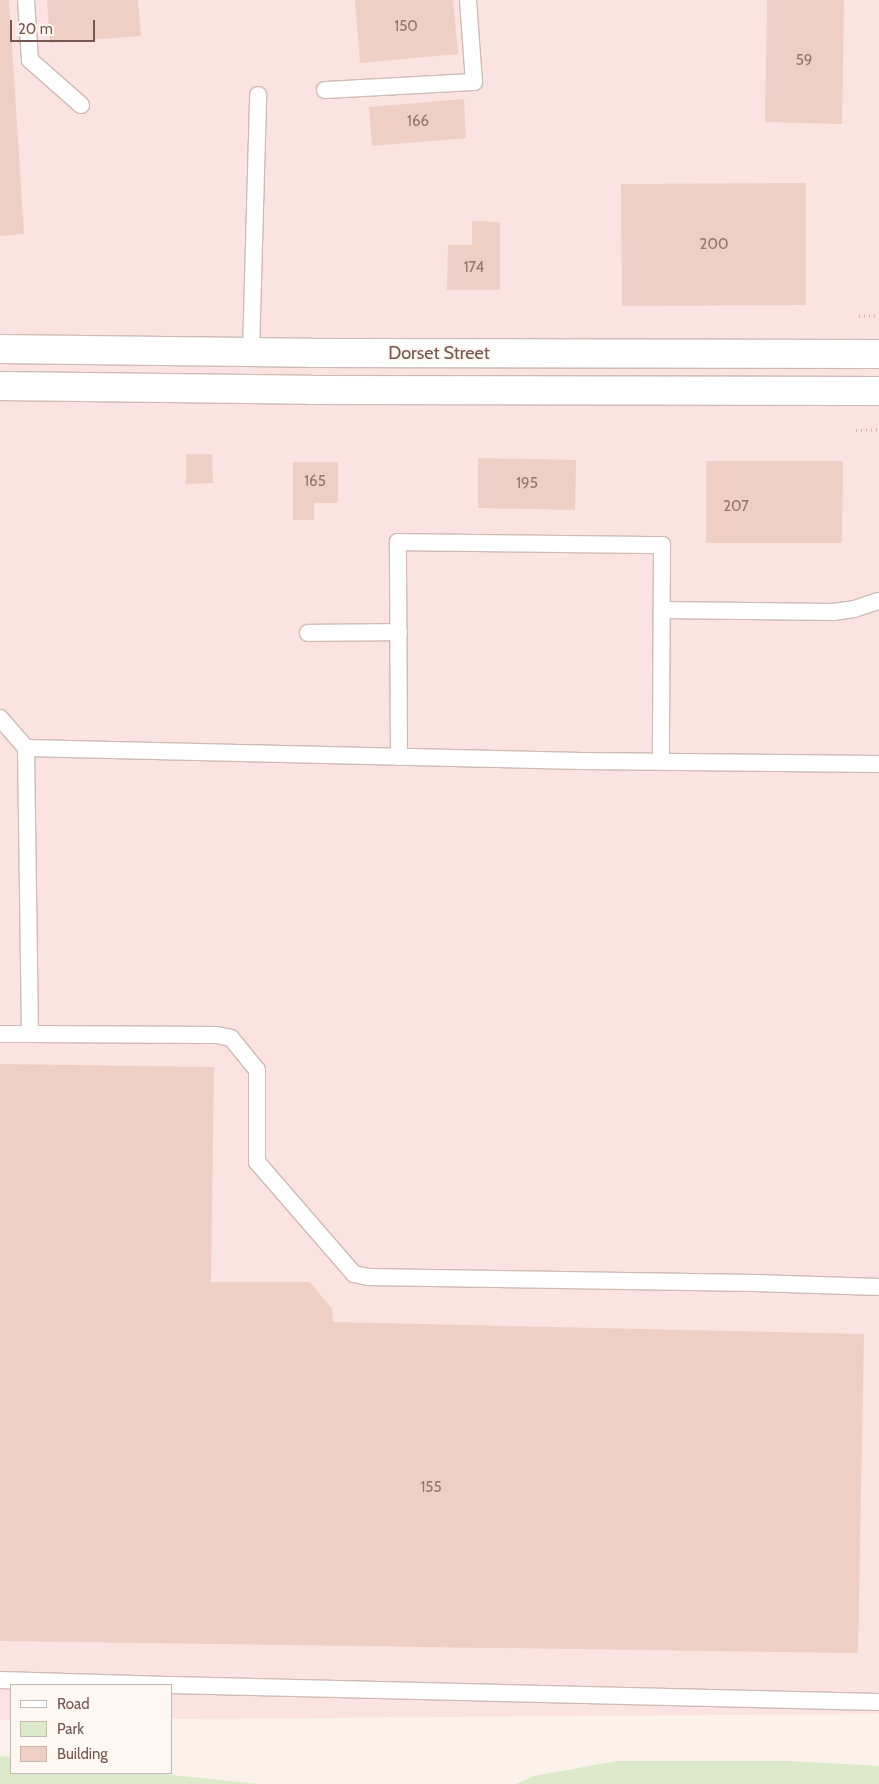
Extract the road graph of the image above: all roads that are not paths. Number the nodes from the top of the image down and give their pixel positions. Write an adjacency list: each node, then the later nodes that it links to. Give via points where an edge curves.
1 (26, 0): 5 (lane, via 30,60)
2 (468, 0): 3 (lane, via 474,82)
3 (325, 90)
4 (258, 95): 7 (lane)
5 (82, 105)
6 (0, 349): 7 (main road, Dorset Street)
7 (251, 352): 8 (main road, Dorset Street); 10 (main road)
8 (879, 354)
9 (0, 386): 10 (main road, Dorset Street)
10 (252, 388): 11 (main road, Dorset Street)
11 (879, 391)
12 (879, 601): 13 (lane, via 833,612)
13 (662, 610): 14 (lane, via 662,544 398,542); 19 (lane)
14 (398, 632): 15 (lane); 18 (lane)
15 (308, 633)
16 (0, 718): 17 (lane)
17 (26, 748): 18 (lane); 22 (lane)
18 (399, 757): 19 (lane)
19 (661, 761): 20 (lane)
20 (879, 764)
21 (0, 1034): 22 (lane)
22 (30, 1034): 23 (lane, via 217,1035 231,1038 257,1070 257,1162 354,1274 368,1277)
23 (879, 1287)
24 (0, 1680): 25 (lane)
25 (136, 1684)
26 (172, 1685): 27 (lane)
27 (879, 1702)

